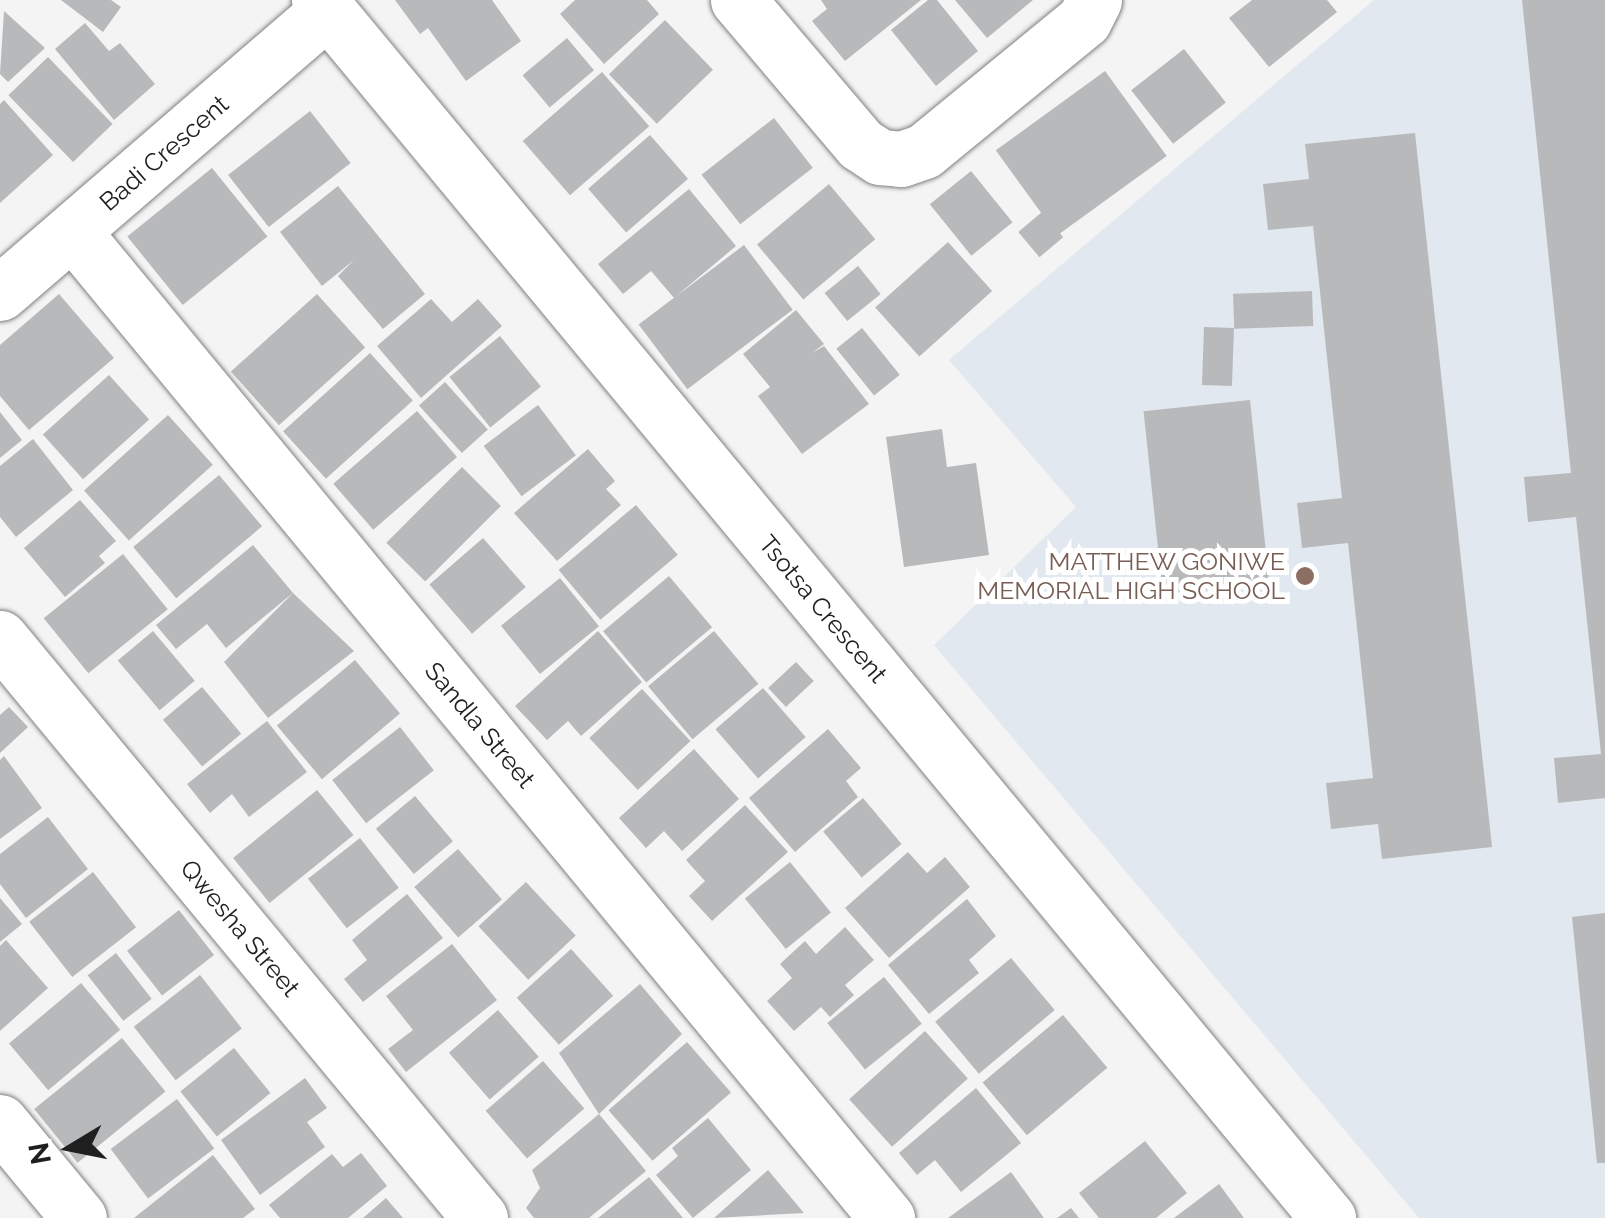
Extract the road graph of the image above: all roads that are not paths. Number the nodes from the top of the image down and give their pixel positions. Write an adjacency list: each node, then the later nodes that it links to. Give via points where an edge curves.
1 (738, 0): 2 (street, via 860,144 880,157 901,159 924,151 1084,20)
2 (1094, 0)
3 (323, 6): 4 (street, Badi Crescent); 11 (street, Tsotsa Crescent)
4 (72, 232): 5 (street, Badi Crescent); 10 (street, Sandla Street)
5 (0, 292)
6 (0, 638): 9 (street, Qwesha Street)
7 (0, 1122): 8 (street)
8 (80, 1218)
9 (480, 1218)
10 (887, 1218)
11 (1328, 1218)

